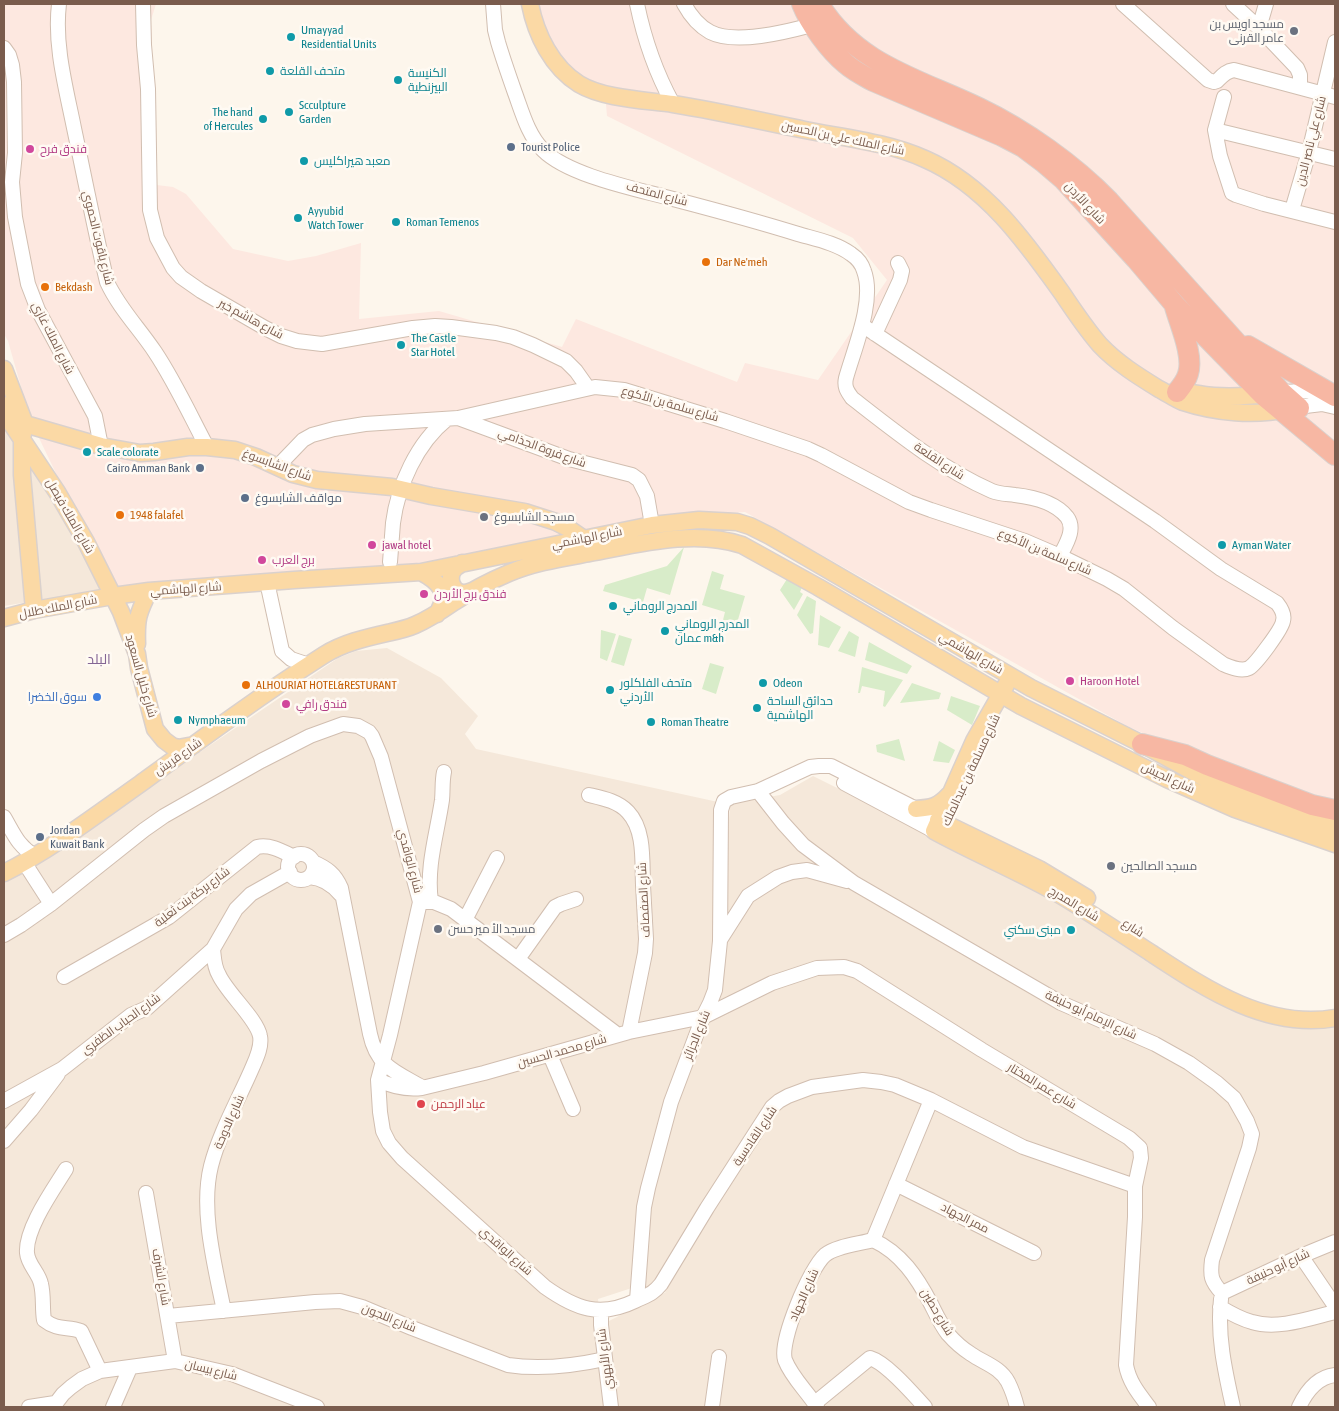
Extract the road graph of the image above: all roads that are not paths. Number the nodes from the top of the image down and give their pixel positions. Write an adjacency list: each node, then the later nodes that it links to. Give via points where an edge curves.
1 (59, 4): 41 (street, شارع ياقوت الحموي, via 58,42 69,107 107,282 155,351)
2 (143, 4): 31 (street, شارع هاشم خير, via 149,106 150,210 157,238 181,277 265,328 297,341 322,344 435,326 496,333 513,337 566,361)
3 (493, 4): 27 (street, شارع المتحف, via 498,42 522,114 532,135 550,156 560,164 583,173 777,227 846,251 859,261 866,277 867,296)
4 (530, 4): 19 (main road, شارع الملك علي بن الحسين, via 539,33 553,59 578,84 602,93)
5 (637, 4): 19 (street, via 647,42)
6 (684, 4): 12 (street, via 698,23 720,35 773,35)
7 (802, 4): 12 (highway, شارع الأردن)
8 (820, 4): 29 (highway, شارع الأردن, via 848,40 877,61 980,108 1083,176)
9 (1123, 4): 16 (street, via 1208,80 1217,81 1234,70)
10 (1233, 4): 13 (street)
11 (1266, 4): 13 (street)
12 (812, 25): 26 (highway, شارع الأردن, via 841,59 866,77 1002,136 1043,162 1084,200)
13 (1258, 28): 16 (street, via 1297,68)
14 (1335, 42): 17 (street, شارع علي ناصر الدين)
15 (4, 48): 40 (street, شارع الملك غازي, via 12,65 14,82 12,182 28,284 38,310 95,416)
16 (1300, 87): 17 (street)
17 (1329, 96): 21 (street, شارع علي ناصر الدين)
18 (1224, 97): 20 (street)
19 (673, 104): 32 (main road, شارع الملك علي بن الحسين, via 892,147 944,169 976,192 1012,227 1100,345 1125,367)
20 (1215, 130): 21 (street); 23 (street, via 1232,193)
21 (1309, 152): 22 (street); 23 (street, شارع علي ناصر الدين)
22 (1335, 159)
23 (1292, 210): 24 (street)
24 (1335, 222)
25 (898, 263): 28 (street, via 902,271 900,280)
26 (1175, 305): 32 (highway, via 1190,364 1184,382); 34 (highway, شارع الأردن)
27 (862, 325): 28 (street, شارع سلمة بن الأكوع); 47 (street, شارع القلعة, via 845,386 852,398 931,458 964,478 996,492 1041,500 1056,508 1068,518 1071,528)
28 (875, 334): 47 (street, شارع سلمة بن الأكوع, via 1155,521 1221,569 1277,603 1284,621 1248,668 1231,668 1115,584)
29 (1231, 336): 33 (highway); 34 (highway, شارع الأردن)
30 (4, 369): 38 (main road, شارع الملك فيصل)
31 (588, 388): 37 (street, شارع سلمة بن الأكوع); 47 (street, شارع سلمة بن الأكوع, via 624,390 808,449 916,504)
32 (1172, 393): 34 (main road, شارع الملك علي بن الحسين); 34 (main road, شارع الملك علي بن الحسين, via 1183,402 1252,413)
33 (1335, 396): 34 (street, via 1307,391)
34 (1281, 401): 36 (street); 39 (highway, شارع الأردن); 42 (highway, شارع الأردن)
35 (4, 405): 38 (main road, شارع الملك فيصل, via 11,424)
36 (1335, 407)
37 (452, 418): 43 (street, شارع سلمة بن الأكوع, via 365,424 312,435); 44 (street, via 426,439); 45 (street, شارع فروة الجذامي, via 570,460 632,475 639,480 646,496)
38 (23, 431): 40 (main road, شارع الشابسوغ); 54 (main road, شارع الملك فيصل); 55 (main road, شارع الملك فيصل, via 22,475)
39 (1335, 441)
40 (101, 446): 41 (main road, شارع الشابسوغ, via 140,453)
41 (207, 446): 43 (main road, شارع الشابسوغ, via 235,450)
42 (1335, 455)
43 (278, 466): 44 (main road, شارع الشابسوغ, via 317,480)
44 (402, 489): 46 (main road, شارع الشابسوغ, via 525,512 556,522); 48 (street, via 393,524)
45 (652, 525): 46 (main road, شارع الهاشمي); 60 (main road, شارع الهاشمي, via 711,520 750,526)
46 (584, 539): 49 (main road, شارع الهاشمي)
47 (1060, 556)
48 (390, 562)
49 (462, 564): 50 (main road, شارع الهاشمي); 53 (main road, via 455,568 451,583 456,590)
50 (421, 572): 51 (main road, شارع الهاشمي); 56 (main road, via 442,589 444,598)
51 (267, 582): 52 (main road, شارع الهاشمي); 59 (street, via 282,651 291,659)
52 (149, 591): 54 (main road, شارع الهاشمي); 58 (main road, via 136,624)
53 (472, 591): 56 (main road, شارع الهاشمي); 61 (main road, شارع الهاشمي, via 510,572 548,561 666,540 730,541 818,586)
54 (113, 596): 55 (main road, شارع الملك طلال); 58 (main road, شارع خليل السعود)
55 (34, 610): 57 (main road, شارع الملك طلال)
56 (437, 614): 59 (main road, شارع قريش, via 413,626 350,643)
57 (4, 618)
58 (137, 654): 65 (main road, شارع خليل السعود, via 155,728 172,746)
59 (309, 665): 65 (main road, شارع قريش)
60 (1016, 679): 62 (main road, شارع مسلمة بن عبدالملك); 64 (main road, شارع الجيش)
61 (983, 684): 62 (main road, شارع الهاشمي); 63 (main road, via 989,697)
62 (1004, 696): 63 (main road, شارع مسلمة بن عبدالملك); 74 (main road, شارع مسلمة بن عبدالملك); 76 (main road, شارع الجيش, via 1226,805)
63 (988, 716): 69 (main road, شارع مسلمة بن عبدالملك)
64 (1142, 744): 72 (highway, via 1185,756 1312,805); 75 (main road, شارع الجيش, via 1219,786)
65 (194, 745): 79 (main road, شارع قريش)
66 (818, 766): 68 (street); 71 (street, شارع المدرج, via 831,766); 74 (street, شارع المدرج, via 827,774)
67 (444, 772): 87 (street)
68 (758, 791): 84 (street, شارع الإمام أبو حنيفة, via 803,845); 91 (street, شارع الجزائر, via 731,797 724,801 720,810)
69 (950, 794): 71 (main road, via 936,806); 74 (main road, شارع مسلمة بن عبدالملك)
70 (589, 795): 100 (street, شارع الصفصاف, via 618,804 627,811 634,820 641,842 645,952)
71 (916, 809): 74 (street, شارع المدرج)
72 (1335, 810)
73 (4, 818): 79 (street)
74 (940, 828): 96 (main road, شارع المدرج, via 1152,947 1252,1010)
75 (1335, 828)
76 (1335, 844)
77 (294, 857): 80 (street, via 302,854); 82 (street, via 289,864); 94 (street, شارع بركة بنت ثعلبة, via 276,848 257,847 169,918)
78 (497, 858): 89 (street)
79 (29, 859): 81 (main road, شارع قريش); 88 (street)
80 (313, 862): 83 (street, via 313,873); 85 (street, via 333,874)
81 (4, 872)
82 (290, 872): 83 (street, via 298,879); 92 (street, شارع الحباب الظفري, via 255,891 236,909)
83 (309, 877): 85 (street, via 326,882)
84 (854, 883): 91 (street, via 807,870 778,877 748,896); 120 (street, شارع الإمام أبو حنيفة, via 1061,1003 1155,1044 1189,1063 1234,1098 1252,1134 1212,1260 1211,1276)
85 (343, 898): 99 (street)
86 (576, 899): 93 (street, via 555,908)
87 (425, 902): 88 (street, شارع الواقدي, via 376,744 363,728 344,724 310,736 261,760 164,816); 89 (street, via 440,903); 101 (street, شارع الواقدي)
88 (51, 904): 90 (street, شارع الواقدي)
89 (465, 920): 93 (street)
90 (4, 935)
91 (720, 941): 97 (street, شارع الجزائر, via 714,990)
92 (213, 949): 104 (street, شارع الحباب الظفري, via 147,1008 131,1015); 122 (street, شارع الدوحة, via 219,976 253,1021 261,1040 254,1066 218,1144 208,1178 208,1219)
93 (518, 959): 100 (street)
94 (64, 978)
95 (1335, 1007): 96 (main road)
96 (1272, 1011): 98 (main road, شارع المدرج, via 1291,1019)
97 (703, 1017): 100 (street, شارع محمد الحسين); 113 (street, شارع عمر المختار, via 772,982 817,968 844,967 857,971 1135,1142 1140,1148 1141,1158); 119 (street, شارع الجزائر, via 671,1102 644,1207)
98 (1335, 1018)
99 (370, 1034): 101 (street); 103 (street)
100 (624, 1034): 102 (street, شارع محمد الحسين)
101 (390, 1035): 103 (street, شارع الواقدي)
102 (550, 1055): 106 (street, شارع محمد الحسين); 109 (street)
103 (382, 1063): 105 (street, شارع الواقدي); 106 (street)
104 (62, 1069): 108 (street, شارع الحباب الظفري); 110 (street)
105 (378, 1080): 106 (street, شارع محمد الحسين, via 398,1088); 123 (street, شارع الواقدي, via 382,1131 402,1158 545,1287 562,1298)
106 (422, 1088)
107 (931, 1100): 112 (street); 113 (street, شارع القادسية, via 1023,1147); 119 (street, شارع القادسية, via 895,1085 863,1080 812,1087 779,1101 764,1119 661,1284 654,1293)
108 (4, 1101)
109 (573, 1109)
110 (4, 1142)
111 (66, 1169): 130 (street, via 32,1227 27,1240 27,1254 42,1285 44,1320 81,1331)
112 (896, 1184): 115 (street); 117 (street, ممر الجهاد)
113 (1135, 1186): 141 (street, شارع عمر المختار, via 1126,1365 1132,1383)
114 (146, 1193): 125 (street, شارع الشرف)
115 (872, 1240): 133 (street, شارع الجهاد, via 839,1248 818,1262 799,1300 786,1337 785,1359 796,1380); 140 (street, شارع حطين, via 887,1247 908,1266 956,1343 1002,1374 1008,1381)
116 (1335, 1242): 118 (street, شارع أبو حنيفة)
117 (1034, 1253)
118 (1301, 1256): 120 (street, شارع أبو حنيفة); 121 (street)
119 (636, 1300): 123 (street, شارع القادسية)
120 (1221, 1300): 124 (street, via 1242,1319 1254,1323 1281,1324); 142 (street, via 1221,1347)
121 (1335, 1306)
122 (224, 1310): 125 (street, شارع اللجون); 127 (street, شارع اللجون, via 340,1301 508,1365 557,1367)
123 (601, 1311): 127 (street, شارع الأبهري)
124 (1335, 1312)
125 (168, 1316): 128 (street, شارع الشرف)
126 (719, 1356): 138 (street)
127 (605, 1359): 137 (street, شارع الأبهري)
128 (175, 1361): 129 (street, شارع بيسان); 136 (street, شارع بيسان, via 232,1374)
129 (130, 1368): 130 (street, شارع بيسان); 135 (street)
130 (100, 1371): 132 (street, شارع بيسان, via 82,1379)
131 (1335, 1375): 143 (street, via 1315,1383)
132 (54, 1405): 134 (street)
133 (816, 1405): 139 (street, via 870,1358 904,1384)
134 (29, 1407)
135 (114, 1407)
136 (317, 1407)
137 (611, 1407)
138 (712, 1407)
139 (925, 1407)
140 (1017, 1407)
141 (1149, 1407)
142 (1233, 1407)
143 (1299, 1407)

